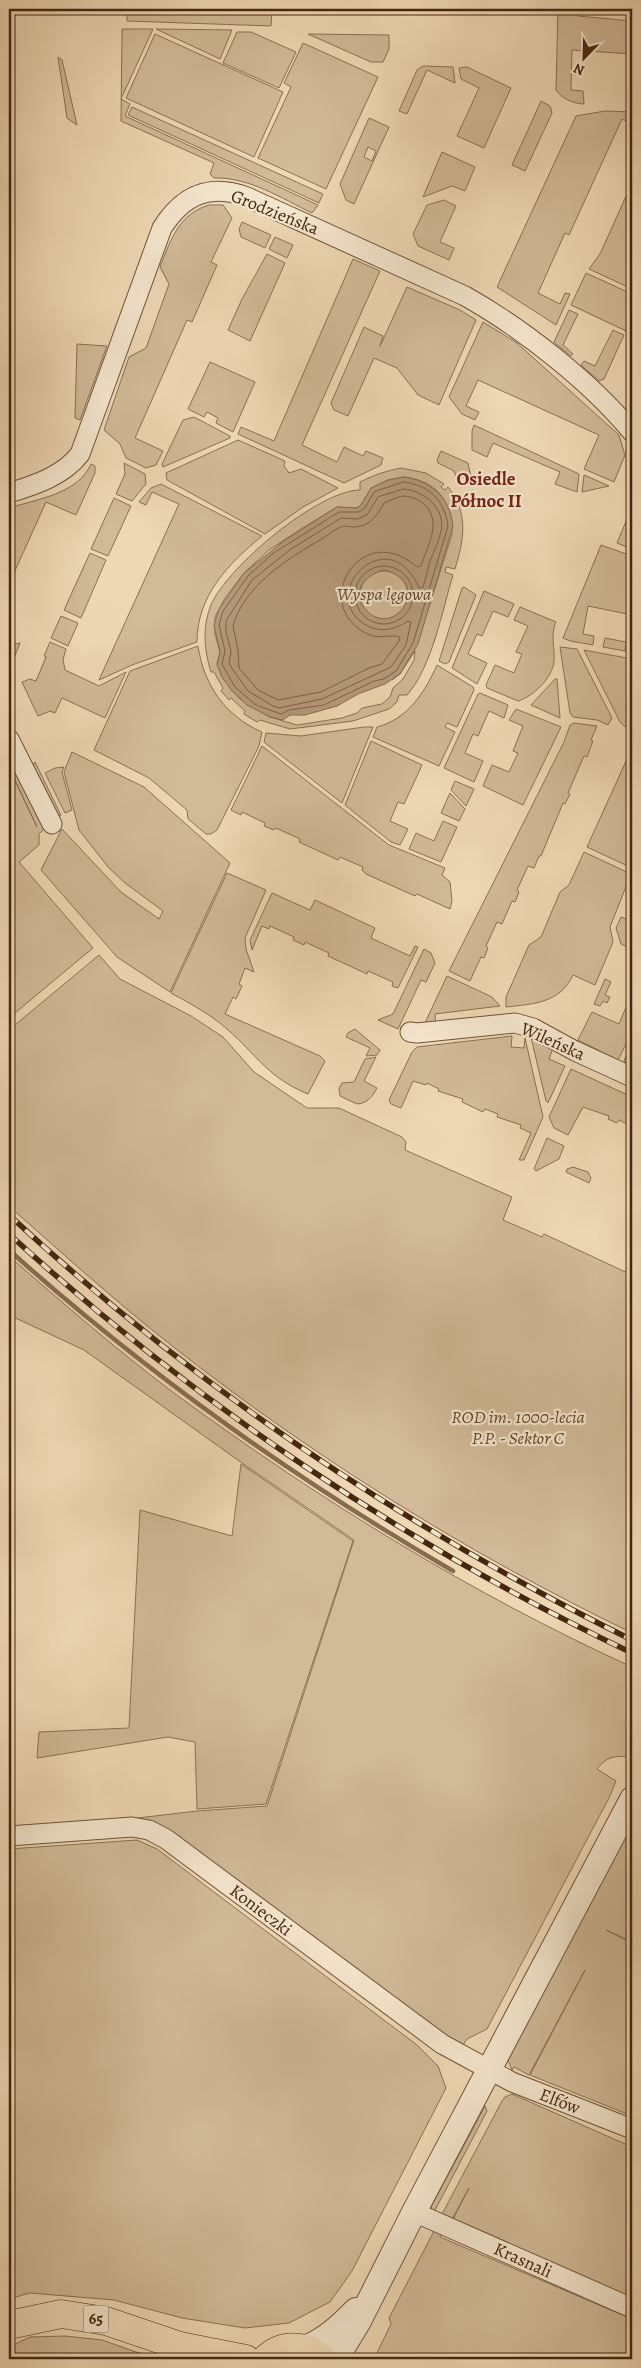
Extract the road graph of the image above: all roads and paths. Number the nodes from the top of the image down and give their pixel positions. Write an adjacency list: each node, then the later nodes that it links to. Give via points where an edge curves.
1 (632, 432): 2 (street, Grodzieńska, via 567,370 516,327 488,309 247,197 230,192 211,192 198,194 174,209 162,228 80,454 58,473)
2 (9, 493)
3 (9, 739): 4 (street)
4 (52, 824)
5 (410, 1032): 6 (street, Wileńska, via 417,1034 510,1023 526,1025)
6 (632, 1077)
7 (632, 1798): 9 (street)
8 (9, 1836): 9 (street, Konieczki, via 132,1827 149,1830 166,1839 442,2044)
9 (489, 2070): 10 (street, Elfów); 11 (street)
10 (632, 2130)
11 (414, 2212): 12 (street); 13 (street, Krasnali)
12 (370, 2297): 16 (street, via 316,2344); 20 (street)
13 (632, 2308)
14 (9, 2325): 15 (main road, 65, via 61,2314 106,2321)
15 (180, 2346): 17 (main road); 18 (main road, 65)
16 (313, 2354): 19 (main road, via 280,2349)
17 (206, 2359)
18 (246, 2359)
19 (266, 2359)
20 (336, 2359)

